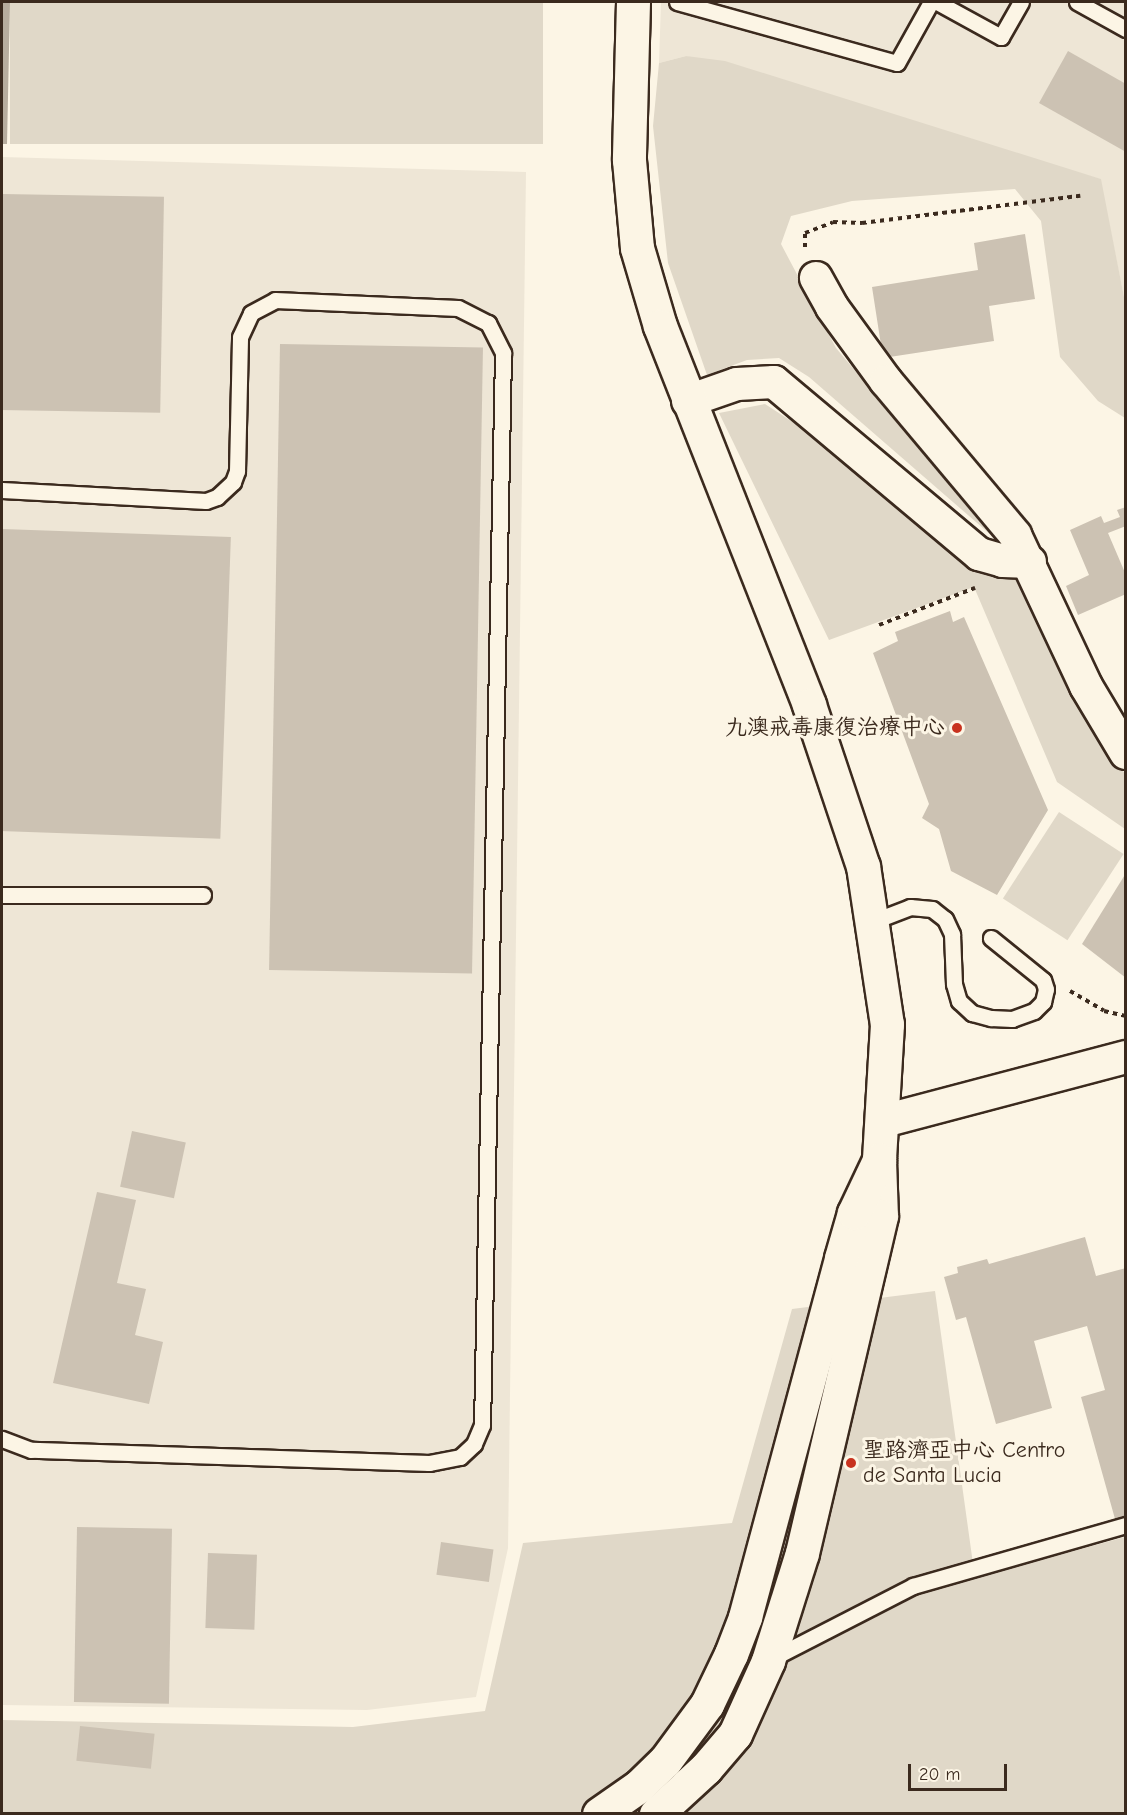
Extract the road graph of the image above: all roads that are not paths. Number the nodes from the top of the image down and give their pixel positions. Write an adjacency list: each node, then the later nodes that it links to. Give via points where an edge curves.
1 (633, 2): 9 (street, via 629,160 637,248)
2 (677, 2): 3 (lane, via 897,63)
3 (931, 2)
4 (938, 2): 5 (lane, via 1001,37)
5 (1021, 2)
6 (1077, 2): 7 (lane)
7 (1125, 29)
8 (816, 278): 11 (street, via 832,308 886,381 1015,535)
9 (688, 401): 11 (street, via 737,384 774,382 979,554 1003,561); 15 (street, via 826,753 863,866)
10 (2, 490): 20 (lane, via 206,501 217,497 233,482 237,471 240,338 251,313 275,300 458,308 488,323 503,353 482,1425 474,1444 460,1457 429,1463 31,1450)
11 (1030, 562): 12 (street, via 1086,686)
12 (1125, 753)
13 (2, 895): 14 (lane)
14 (203, 895)
15 (874, 921): 16 (lane, via 919,905 932,909 945,919 952,934 954,984 959,1001 972,1013 1012,1019 1034,1011 1043,1002 1047,989 1033,970); 18 (street, via 886,1024)
16 (991, 938)
17 (1125, 1058): 18 (street)
18 (884, 1121): 19 (street)
19 (879, 1160): 22 (street, via 882,1197 874,1260 802,1553); 23 (street, via 854,1213 840,1258 745,1617)
20 (2, 1439)
21 (1125, 1525): 22 (lane, via 913,1586)
22 (768, 1661): 23 (street, via 745,1671); 25 (street, via 735,1734 706,1768)
23 (707, 1704): 24 (street, via 665,1761 639,1786)
24 (599, 1814)
25 (656, 1814)

